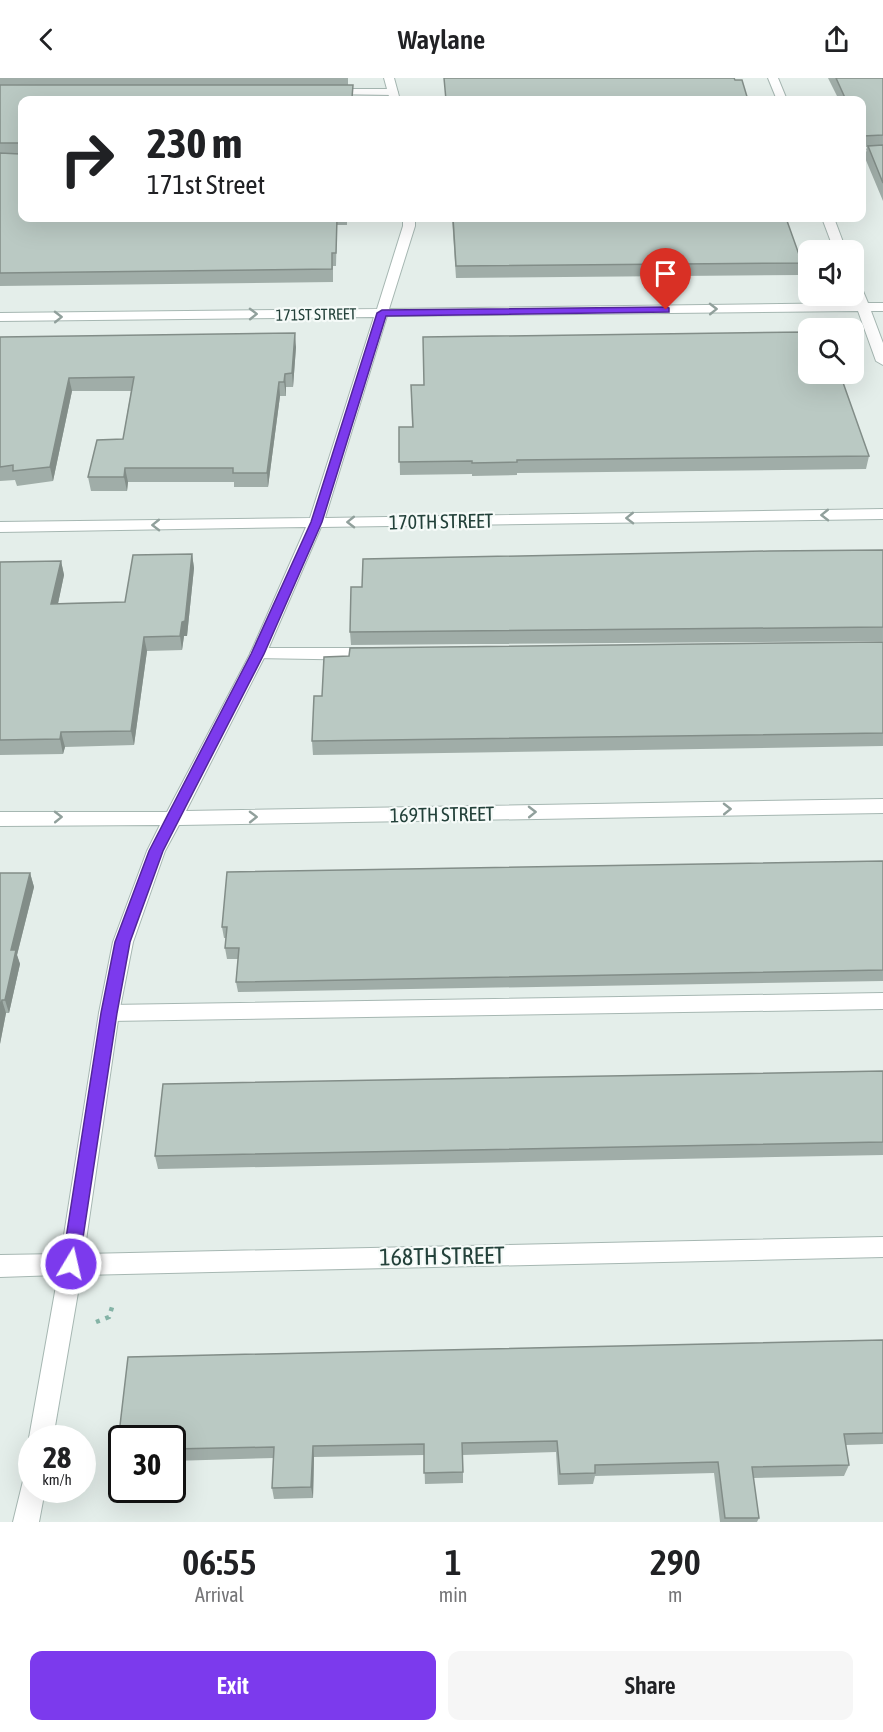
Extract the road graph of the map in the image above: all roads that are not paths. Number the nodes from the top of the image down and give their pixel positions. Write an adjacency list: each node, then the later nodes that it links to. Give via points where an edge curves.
1 (389, 78): 4 (street)
2 (773, 78): 5 (street)
3 (318, 92): 4 (street)
4 (394, 96)
5 (780, 96)
6 (883, 152): 7 (street)
7 (866, 153)
8 (409, 222): 13 (street)
9 (830, 222): 10 (street)
10 (836, 240)
11 (862, 307): 12 (street, 171ST STREET); 13 (street, 171ST STREET, one-way to 11); 15 (street)
12 (883, 307)
13 (382, 313): 14 (street, 171ST STREET, one-way to 13); 17 (street)
14 (0, 317)
15 (883, 361)
16 (883, 514): 17 (street, 170TH STREET, one-way to 17)
17 (316, 522): 18 (street, 170TH STREET, one-way to 18); 19 (street)
18 (0, 527)
19 (258, 654): 20 (street); 22 (street)
20 (386, 654)
21 (883, 806): 22 (street, 169TH STREET, one-way to 21)
22 (175, 817): 23 (street, 169TH STREET, one-way to 22); 25 (street, via 156,851 123,942)
23 (0, 819)
24 (883, 1001): 25 (street)
25 (109, 1013): 27 (street)
26 (883, 1247): 27 (street, 168TH STREET)
27 (71, 1264): 28 (street, 168TH STREET); 29 (street)
28 (0, 1266)
29 (43, 1425)
30 (30, 1503): 31 (street)
31 (27, 1522)

